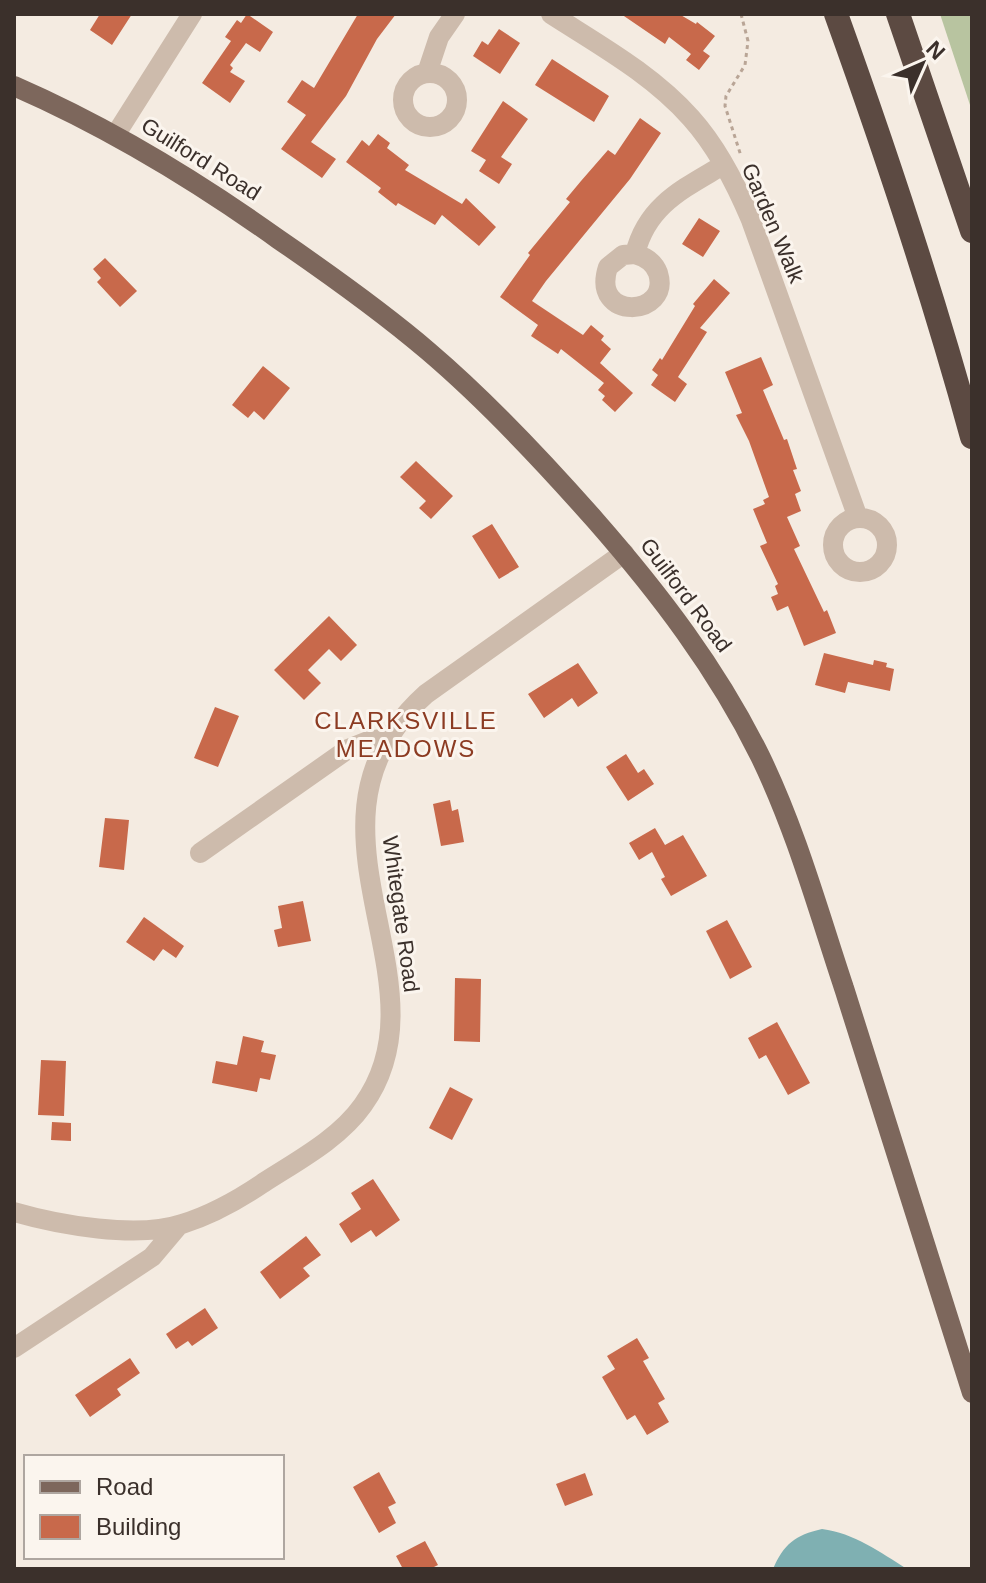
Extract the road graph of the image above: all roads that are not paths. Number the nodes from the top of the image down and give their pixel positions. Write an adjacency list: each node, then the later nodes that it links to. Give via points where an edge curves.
1 (192, 14): 8 (street)
2 (455, 14): 6 (street, via 439,37)
3 (551, 14): 9 (street, Garden Walk, via 673,99)
4 (836, 14): 12 (highway, via 901,200)
5 (898, 14): 10 (highway)
6 (427, 73)
7 (14, 86): 8 (main road, Guilford Road)
8 (116, 134): 14 (main road, Guilford Road, via 247,216 427,350 513,432)
9 (726, 170): 11 (street, via 659,208 640,233); 13 (street, Garden Walk, via 751,220)
10 (972, 231)
11 (635, 254)
12 (972, 437)
13 (858, 518)
14 (624, 553): 15 (street, Whitegate Road, via 426,694 403,714); 20 (main road, Guilford Road, via 716,676 781,803)
15 (388, 738): 16 (street, via 348,749); 18 (street, Whitegate Road, via 375,763 364,823 390,1001 389,1039 375,1087 346,1123 306,1155 222,1208)
16 (200, 853)
17 (14, 1212): 18 (street, Whitegate Road, via 106,1229)
18 (179, 1225): 19 (street, via 152,1257)
19 (14, 1348)
20 (972, 1393)

